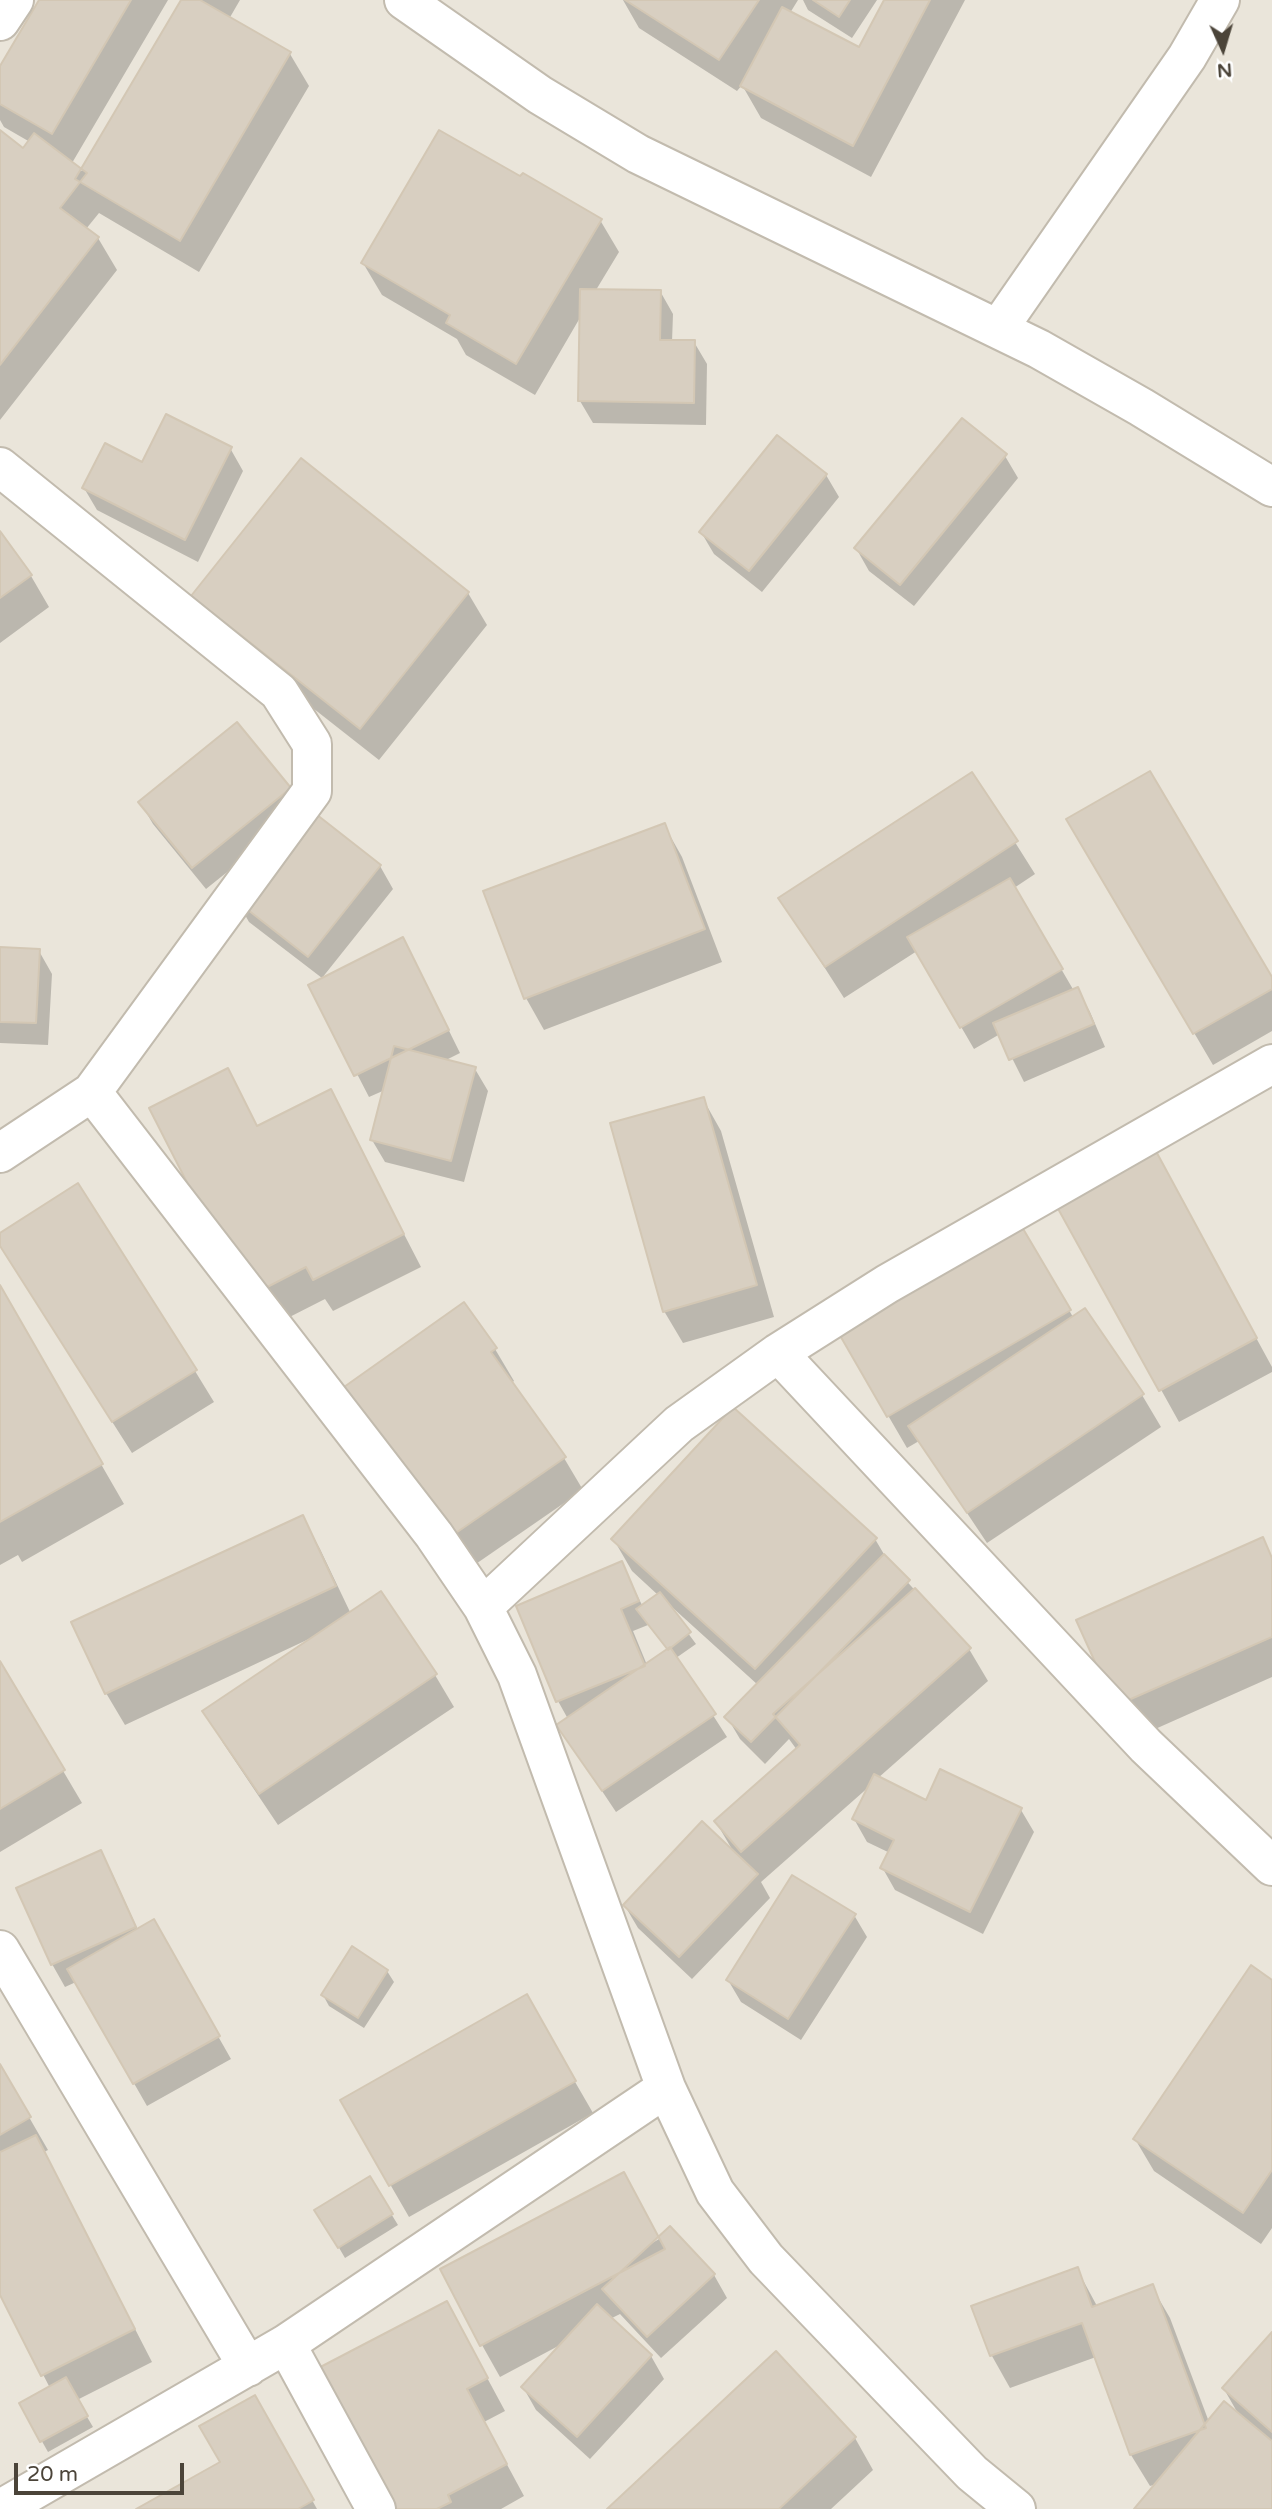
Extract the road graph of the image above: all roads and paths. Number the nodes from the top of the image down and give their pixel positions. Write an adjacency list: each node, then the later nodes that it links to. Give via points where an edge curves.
1 (14, 0): 4 (street)
2 (404, 0): 5 (street, via 540,95 638,154)
3 (1220, 0): 5 (street, via 1187,57)
4 (0, 21)
5 (998, 329): 7 (street)
6 (0, 467): 9 (street, via 279,692 312,744 312,792)
7 (1270, 480)
8 (1272, 1063): 11 (street, via 887,1284)
9 (92, 1092): 10 (street); 12 (street, via 434,1535)
10 (0, 1153)
11 (778, 1353): 12 (street, via 679,1424); 13 (street, via 1146,1746)
12 (484, 1607): 15 (street, via 517,1675)
13 (1272, 1866)
14 (0, 1950): 17 (street)
15 (666, 2088): 16 (street); 20 (street, via 715,2192 766,2259 972,2473)
16 (286, 2344): 17 (street); 19 (street)
17 (248, 2367): 18 (street)
18 (1, 2509)
19 (376, 2509)
20 (1016, 2509)

